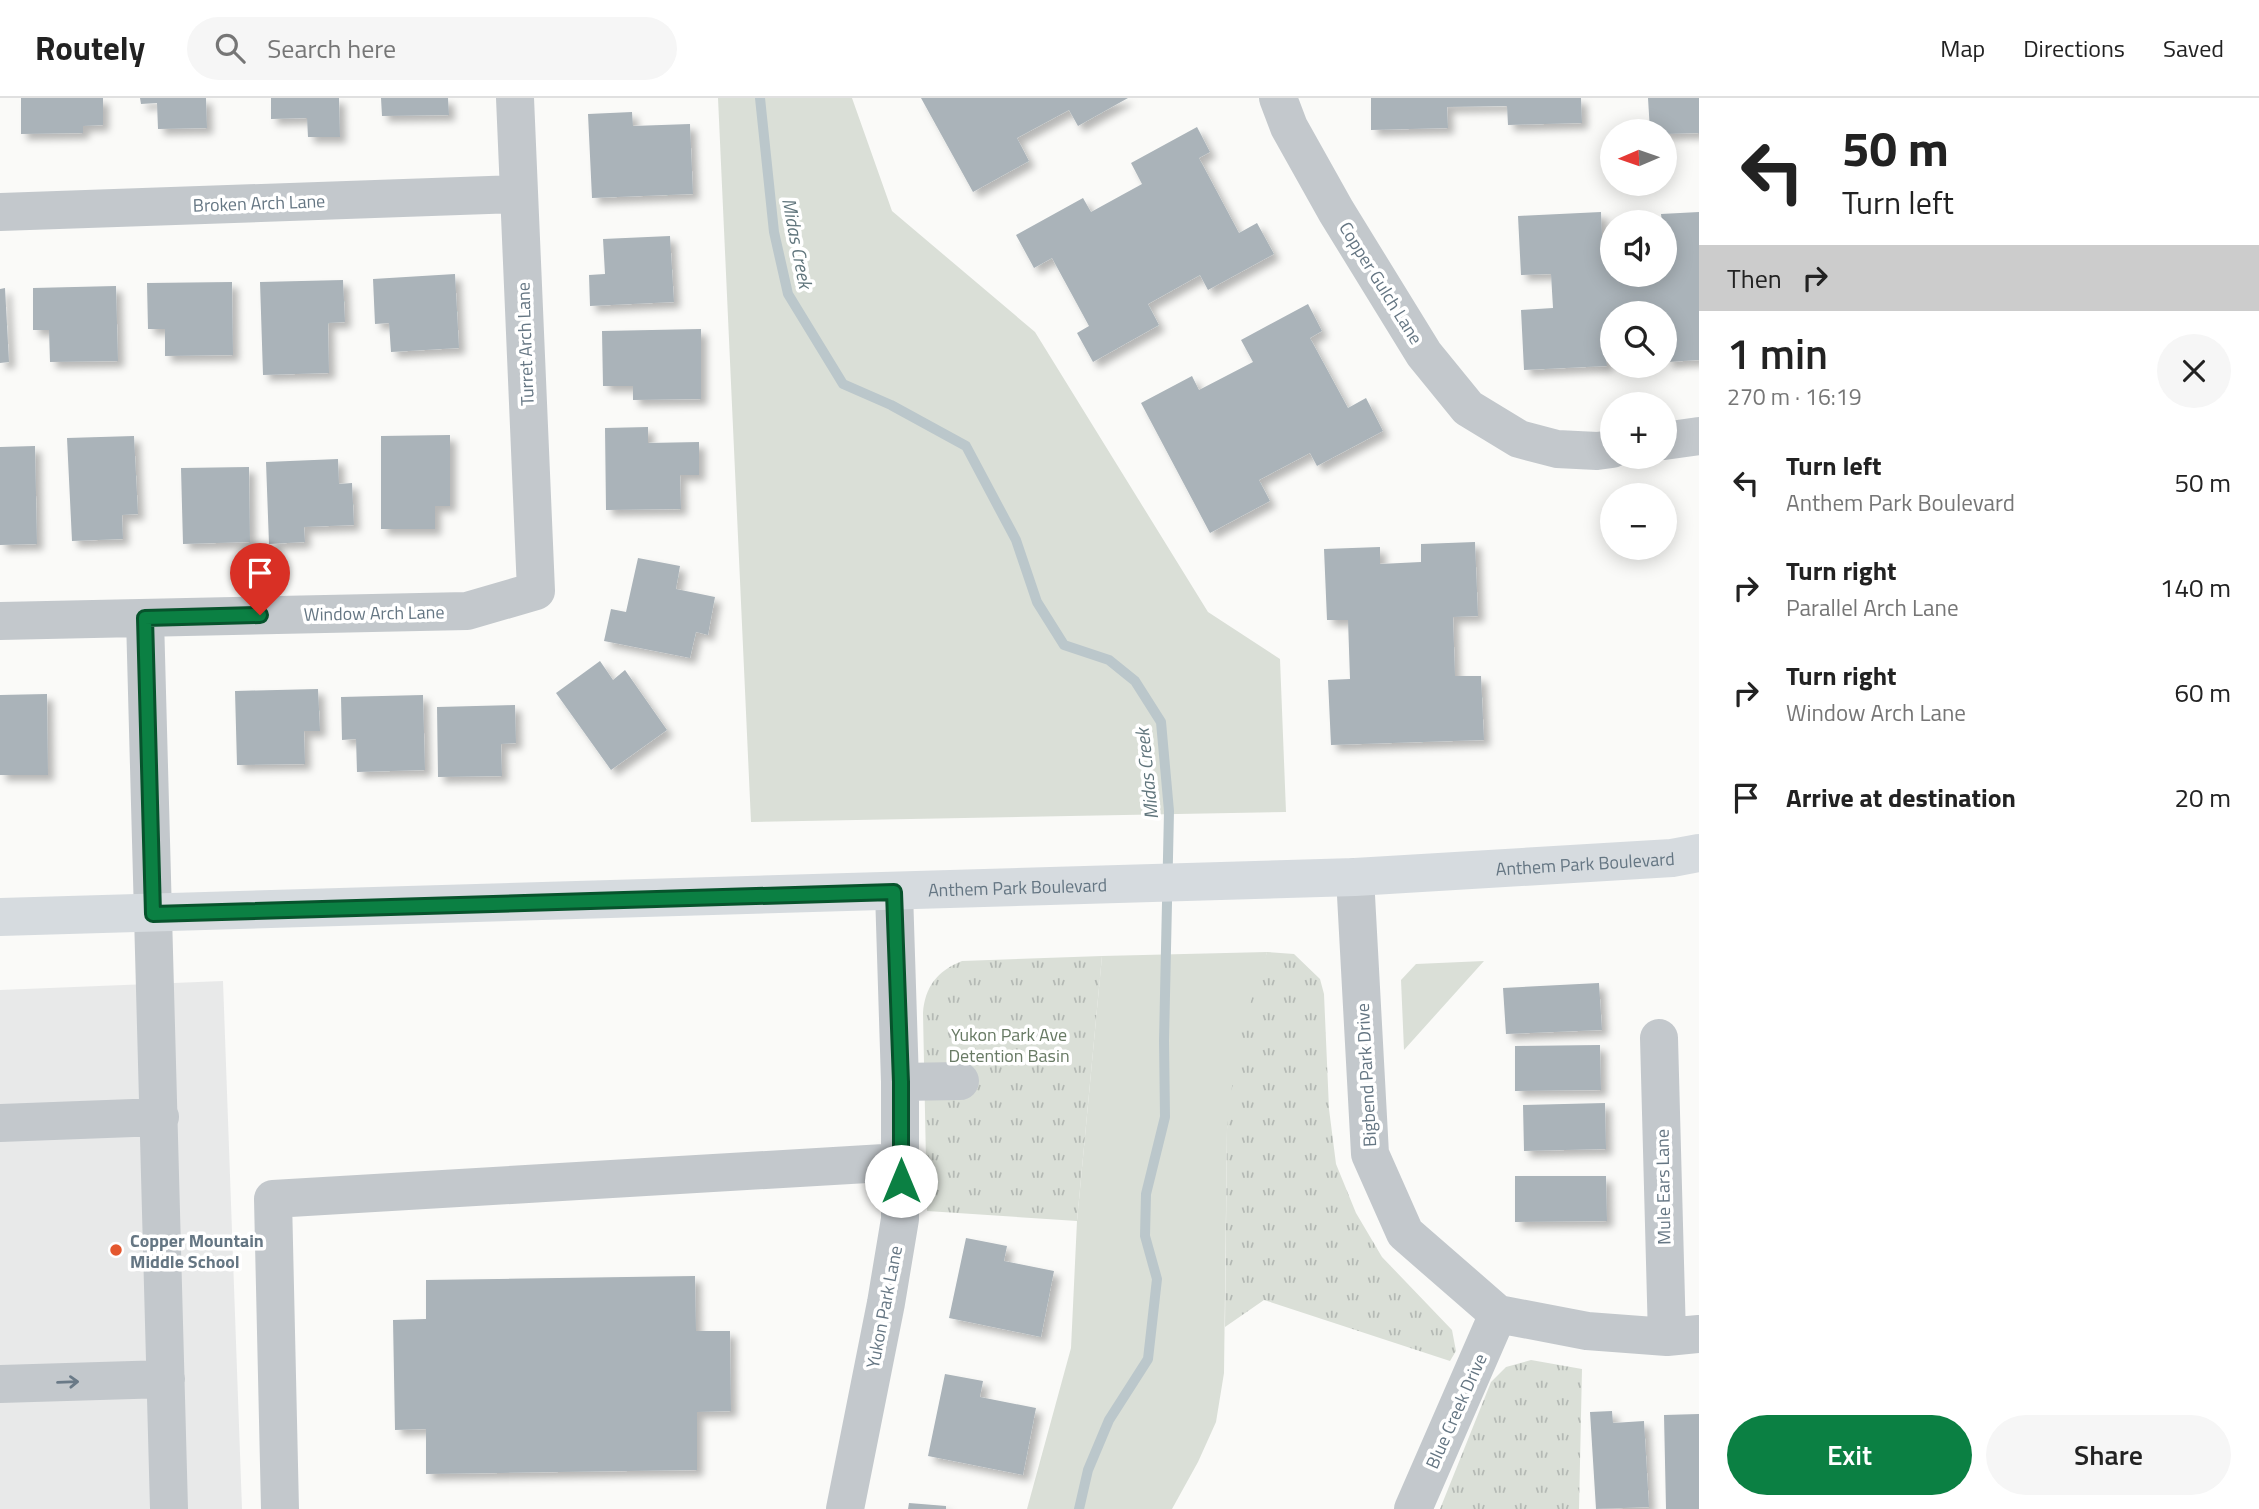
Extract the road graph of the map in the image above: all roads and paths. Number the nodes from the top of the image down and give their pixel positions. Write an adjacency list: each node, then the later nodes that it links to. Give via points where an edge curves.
1 (515, 98): 3 (street, Turret Arch Lane)
2 (1278, 98): 7 (street, Copper Gulch Lane, via 1336,211 1424,354 1468,408 1519,439 1558,449)
3 (519, 194): 4 (street, Broken Arch Lane); 8 (street, Turret Arch Lane)
4 (0, 212)
5 (1699, 436): 6 (street)
6 (1677, 439)
7 (1600, 451)
8 (536, 590): 9 (street, Window Arch Lane, via 467,611)
9 (145, 618): 10 (street, Window Arch Lane); 14 (street)
10 (0, 621)
11 (1699, 853): 12 (main road, Anthem Park Boulevard)
12 (1355, 877): 13 (main road, Anthem Park Boulevard); 22 (street, Bigbend Park Drive, via 1370,1154 1405,1233)
13 (894, 892): 14 (main road, Anthem Park Boulevard); 18 (street, Yukon Park Lane)
14 (153, 914): 15 (main road, Anthem Park Boulevard); 19 (street)
15 (0, 917)
16 (1659, 1038): 23 (street, Mule Ears Lane)
17 (960, 1081): 18 (street)
18 (901, 1082): 21 (street, Yukon Park Lane)
19 (160, 1117): 20 (street); 24 (street)
20 (0, 1123)
21 (901, 1162): 27 (street, via 273,1199); 28 (street, Yukon Park Lane, via 898,1231)
22 (1498, 1314): 23 (street, via 1587,1331); 29 (street, Blue Creek Drive)
23 (1683, 1335)
24 (166, 1379): 25 (street, one-way to 24); 26 (street)
25 (0, 1384)
26 (169, 1509)
27 (280, 1509)
28 (845, 1509)
29 (1413, 1509)

